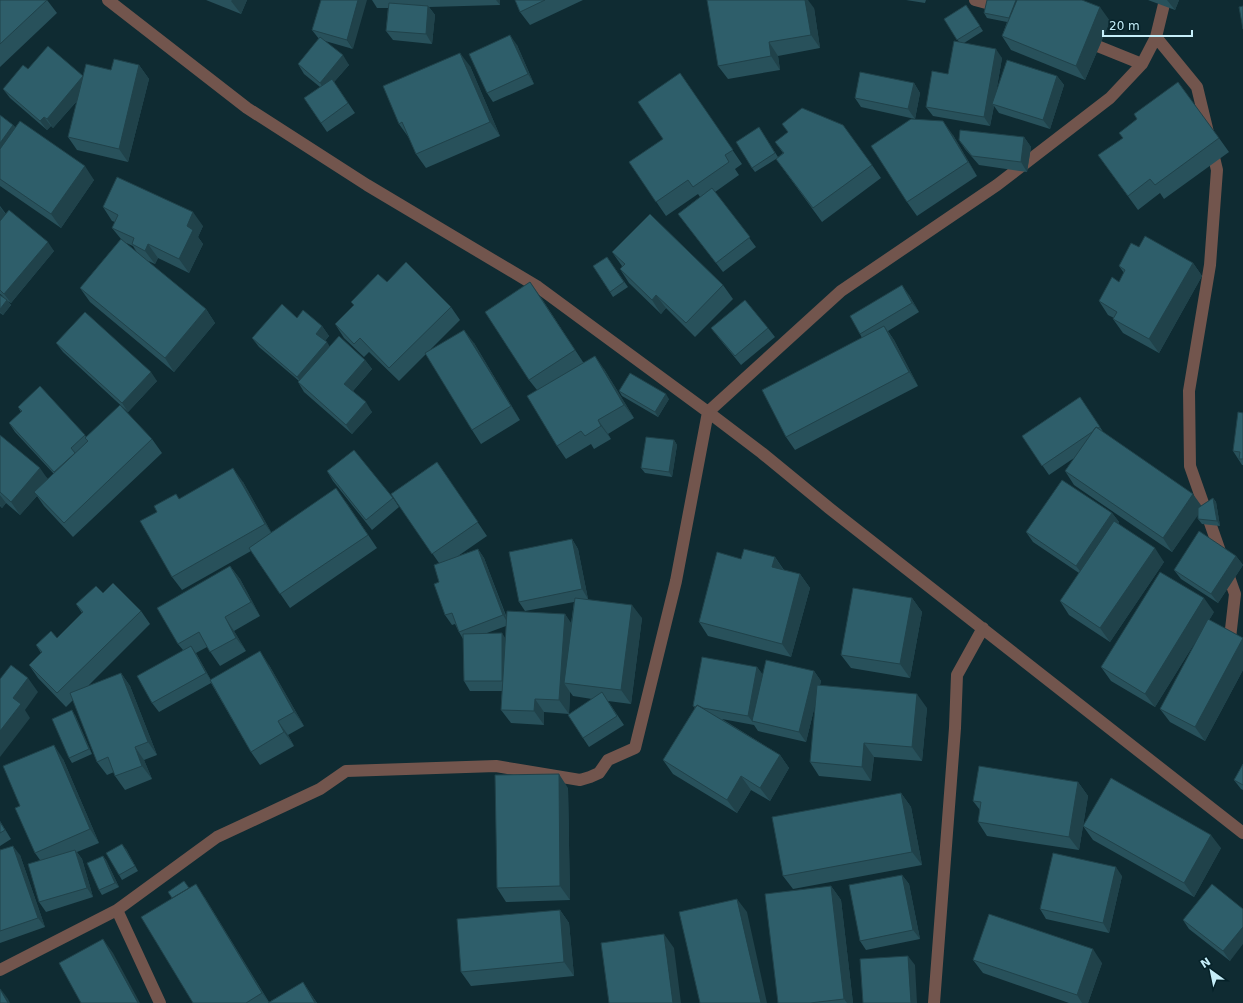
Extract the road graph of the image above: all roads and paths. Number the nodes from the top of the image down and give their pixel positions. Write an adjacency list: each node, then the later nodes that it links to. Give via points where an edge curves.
1 (108, 0): 8 (street, via 247,108 367,185 538,287)
2 (975, 0): 4 (street)
3 (1164, 0): 6 (street)
4 (1009, 10)
5 (1076, 37): 7 (street)
6 (1156, 37): 7 (street); 10 (street, via 1197,87 1217,170 1210,265 1189,391 1190,466 1235,594)
7 (1142, 64): 8 (street, via 1110,98 997,185 841,291)
8 (708, 412): 9 (street); 12 (street, via 676,581 635,748 608,760 599,773 580,780 496,766 346,771 320,789 217,837)
9 (982, 628): 11 (street); 15 (street, via 957,675)
10 (1228, 657)
11 (1243, 834)
12 (116, 910): 13 (street); 14 (street)
13 (0, 970)
14 (160, 1003)
15 (934, 1003)

